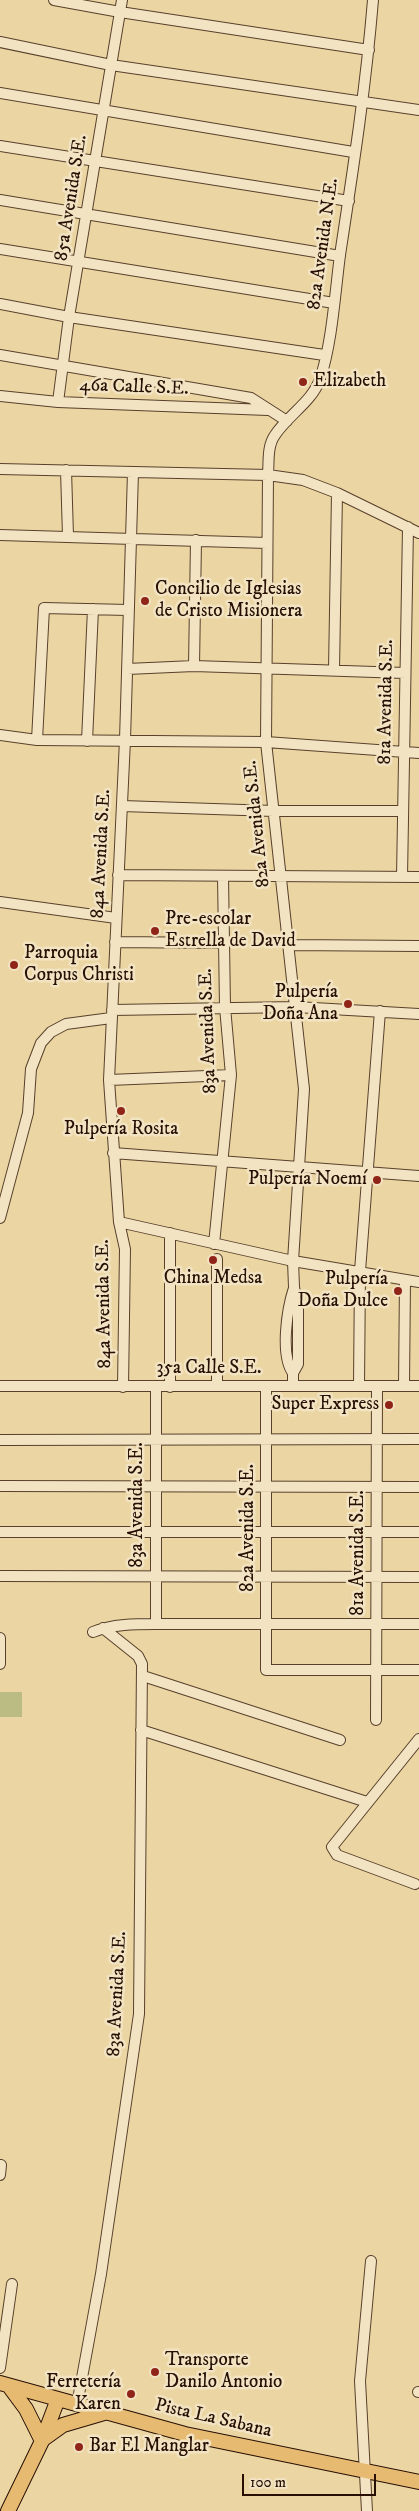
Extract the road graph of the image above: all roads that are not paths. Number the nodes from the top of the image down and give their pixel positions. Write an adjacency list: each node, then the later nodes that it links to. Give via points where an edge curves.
1 (54, 0): 4 (street)
2 (122, 0): 4 (street, 85a Avenida S.E.)
3 (373, 0): 6 (street, 82a Avenida N.E.)
4 (120, 12): 6 (street); 7 (street, 85a Avenida S.E.)
5 (0, 42): 7 (street)
6 (369, 50): 9 (street, 82a Avenida N.E.)
7 (111, 65): 9 (street); 11 (street, 85a Avenida S.E.)
8 (0, 93): 11 (street)
9 (363, 101): 10 (street); 13 (street, 82a Avenida N.E.)
10 (419, 110)
11 (104, 111): 13 (street); 14 (street, 85a Avenida S.E.)
12 (0, 146): 14 (street)
13 (354, 152): 16 (street, 82a Avenida N.E.)
14 (96, 161): 16 (street); 17 (street, 85a Avenida S.E.)
15 (0, 200): 17 (street)
16 (349, 201): 19 (street, 82a Avenida N.E.)
17 (86, 214): 19 (street); 20 (street, 85a Avenida S.E.)
18 (0, 249): 20 (street)
19 (340, 256): 22 (street, 82a Avenida N.E.)
20 (79, 264): 22 (street); 23 (street, 85a Avenida S.E.)
21 (0, 304): 23 (street)
22 (334, 304): 25 (street, 82a Avenida N.E.)
23 (69, 317): 25 (street); 26 (street, 85a Avenida S.E.)
24 (0, 355): 26 (street)
25 (324, 355): 30 (street, 82a Avenida N.E., via 319,380)
26 (62, 366): 28 (street, 85a Avenida S.E.); 29 (street, via 251,398)
27 (0, 396): 28 (street, 46a Calle S.E.)
28 (58, 402): 29 (street, 46a Calle S.E.)
29 (268, 410): 30 (street)
30 (288, 421): 34 (street, 82a Avenida N.E., via 274,436)
31 (0, 469): 32 (street)
32 (66, 470): 33 (street); 39 (street)
33 (132, 472): 34 (street); 40 (street, 84a Avenida S.E.)
34 (268, 475): 35 (street, via 303,480); 42 (street, 82a Avenida S.E.)
35 (337, 493): 36 (street); 48 (street)
36 (408, 528): 37 (street); 49 (street, 81a Avenida S.E.)
37 (419, 533)
38 (0, 535): 39 (street)
39 (68, 536): 40 (street)
40 (130, 538): 41 (street); 44 (street, 84a Avenida S.E.)
41 (196, 540): 42 (street); 45 (street)
42 (267, 543): 47 (street, 82a Avenida S.E.)
43 (93, 609): 44 (street); 51 (street, via 44,608); 53 (street)
44 (128, 610): 46 (street, 84a Avenida S.E.)
45 (194, 666): 46 (street); 47 (street)
46 (127, 668): 52 (street, 84a Avenida S.E.)
47 (265, 668): 48 (street); 54 (street, 82a Avenida S.E.)
48 (334, 670): 49 (street)
49 (405, 673): 55 (street, 81a Avenida S.E.)
50 (0, 735): 51 (street)
51 (37, 740): 53 (street)
52 (125, 740): 53 (street); 54 (street); 57 (street, 84a Avenida S.E.)
53 (87, 741)
54 (266, 742): 55 (street); 58 (street, 82a Avenida S.E.)
55 (404, 751): 56 (street); 59 (street, 81a Avenida S.E.)
56 (419, 753)
57 (122, 806): 58 (street); 60 (street, 84a Avenida S.E.)
58 (274, 811): 59 (street); 62 (street, 82a Avenida S.E.)
59 (403, 811): 63 (street, 81a Avenida S.E.)
60 (118, 875): 61 (street); 66 (street, 84a Avenida S.E.)
61 (223, 876): 62 (street); 68 (street, 83a Avenida S.E.)
62 (282, 876): 63 (street); 69 (street, 82a Avenida S.E.)
63 (402, 877): 64 (street)
64 (419, 878)
65 (0, 902): 66 (street)
66 (116, 918): 67 (street, 84a Avenida S.E.)
67 (115, 942): 68 (street); 74 (street, 84a Avenida S.E.)
68 (223, 943): 71 (street, 83a Avenida S.E.)
69 (289, 945): 70 (street); 72 (street, 82a Avenida S.E.)
70 (419, 946)
71 (225, 1007): 72 (street); 74 (street); 76 (street, 83a Avenida S.E.)
72 (296, 1007): 73 (street); 80 (street, 82a Avenida S.E., via 304,1089)
73 (380, 1011): 75 (street); 81 (street)
74 (111, 1014): 77 (street, 84a Avenida S.E.); 83 (street, via 66,1024 50,1032 41,1043 31,1069 28,1113)
75 (419, 1014)
76 (231, 1075): 77 (street); 79 (street, 83a Avenida S.E.)
77 (109, 1080): 78 (street, 84a Avenida S.E.)
78 (113, 1153): 79 (street); 84 (street, 84a Avenida S.E.)
79 (224, 1161): 80 (street); 86 (street, 83a Avenida S.E.)
80 (299, 1167): 81 (street); 88 (street, 82a Avenida S.E.)
81 (368, 1172): 82 (street); 89 (street)
82 (419, 1176)
83 (0, 1218)
84 (119, 1222): 85 (street); 100 (street, 84a Avenida S.E., via 125,1249)
85 (170, 1234): 86 (street); 102 (street)
86 (214, 1244): 88 (street)
87 (217, 1259): 93 (street)
88 (293, 1261): 89 (street); 95 (street, 82a Avenida S.E., via 294,1287 287,1318 287,1365 293,1373)
89 (360, 1271): 90 (street); 96 (street)
90 (405, 1280): 91 (street); 98 (street)
91 (419, 1282)
92 (0, 1386): 100 (street, 35a Calle S.E.)
93 (217, 1386): 94 (street, 35a Calle S.E.); 102 (street, 35a Calle S.E.)
94 (266, 1386): 95 (street, 35a Calle S.E.); 103 (street, 82a Avenida S.E.)
95 (293, 1386): 96 (street, 35a Calle S.E.)
96 (359, 1386): 97 (street, 35a Calle S.E.)
97 (377, 1386): 98 (street, 35a Calle S.E.); 104 (street, 81a Avenida S.E.)
98 (404, 1386): 99 (street, 35a Calle S.E.)
99 (419, 1386)
100 (123, 1387): 101 (street, 35a Calle S.E.)
101 (156, 1387): 102 (street, 35a Calle S.E.); 107 (street, 83a Avenida S.E.)
102 (170, 1387)
103 (266, 1439): 104 (street); 107 (street); 110 (street, 82a Avenida S.E.)
104 (377, 1439): 105 (street); 111 (street, 81a Avenida S.E.)
105 (419, 1439)
106 (0, 1440): 107 (street)
107 (156, 1440): 109 (street, 83a Avenida S.E.)
108 (0, 1486): 109 (street)
109 (156, 1487): 110 (street); 114 (street, 83a Avenida S.E.)
110 (266, 1487): 111 (street); 115 (street, 82a Avenida S.E.)
111 (377, 1487): 112 (street); 116 (street, 81a Avenida S.E.)
112 (419, 1487)
113 (0, 1532): 114 (street)
114 (156, 1532): 115 (street); 119 (street, 83a Avenida S.E.)
115 (266, 1532): 116 (street); 120 (street, 82a Avenida S.E.)
116 (376, 1532): 117 (street); 121 (street, 81a Avenida S.E.)
117 (419, 1532)
118 (0, 1576): 119 (street)
119 (156, 1576): 120 (street); 124 (street, 83a Avenida S.E.)
120 (266, 1576): 121 (street); 125 (street, 82a Avenida S.E.)
121 (376, 1576): 122 (street); 123 (street, 81a Avenida S.E.)
122 (419, 1577)
123 (376, 1623): 125 (street); 126 (street); 129 (street, 81a Avenida S.E.)
124 (156, 1624): 125 (street); 131 (street, 83a Avenida S.E., via 98,1630 138,1656)
125 (266, 1624): 129 (street, 82a Avenida S.E., via 266,1670)
126 (419, 1624)
127 (0, 1638): 128 (street)
128 (0, 1664)
129 (376, 1670): 130 (street); 132 (street, 81a Avenida S.E.)
130 (419, 1670)
131 (143, 1676): 133 (street, 83a Avenida S.E.); 135 (street)
132 (376, 1720)
133 (142, 1730): 136 (street); 143 (street, 83a Avenida S.E., via 139,2014 101,2274)
134 (419, 1739): 136 (street)
135 (340, 1740)
136 (367, 1802): 137 (street, via 334,1842 333,1850)
137 (415, 1884)
138 (371, 2261): 146 (street, via 360,2381)
139 (12, 2284): 140 (street)
140 (0, 2368)
141 (5, 2385): 142 (main road, Pista La Sabana); 145 (main road, via 26,2409)
142 (58, 2399): 143 (main road, Pista La Sabana); 145 (main road)
143 (77, 2405): 144 (main road, Pista La Sabana)
144 (105, 2413): 145 (main road, via 63,2425); 146 (main road, Pista La Sabana, via 185,2434)
145 (42, 2441): 148 (main road)
146 (364, 2471): 147 (main road, Pista La Sabana); 149 (street)
147 (419, 2482)
148 (8, 2511)
149 (367, 2511)

